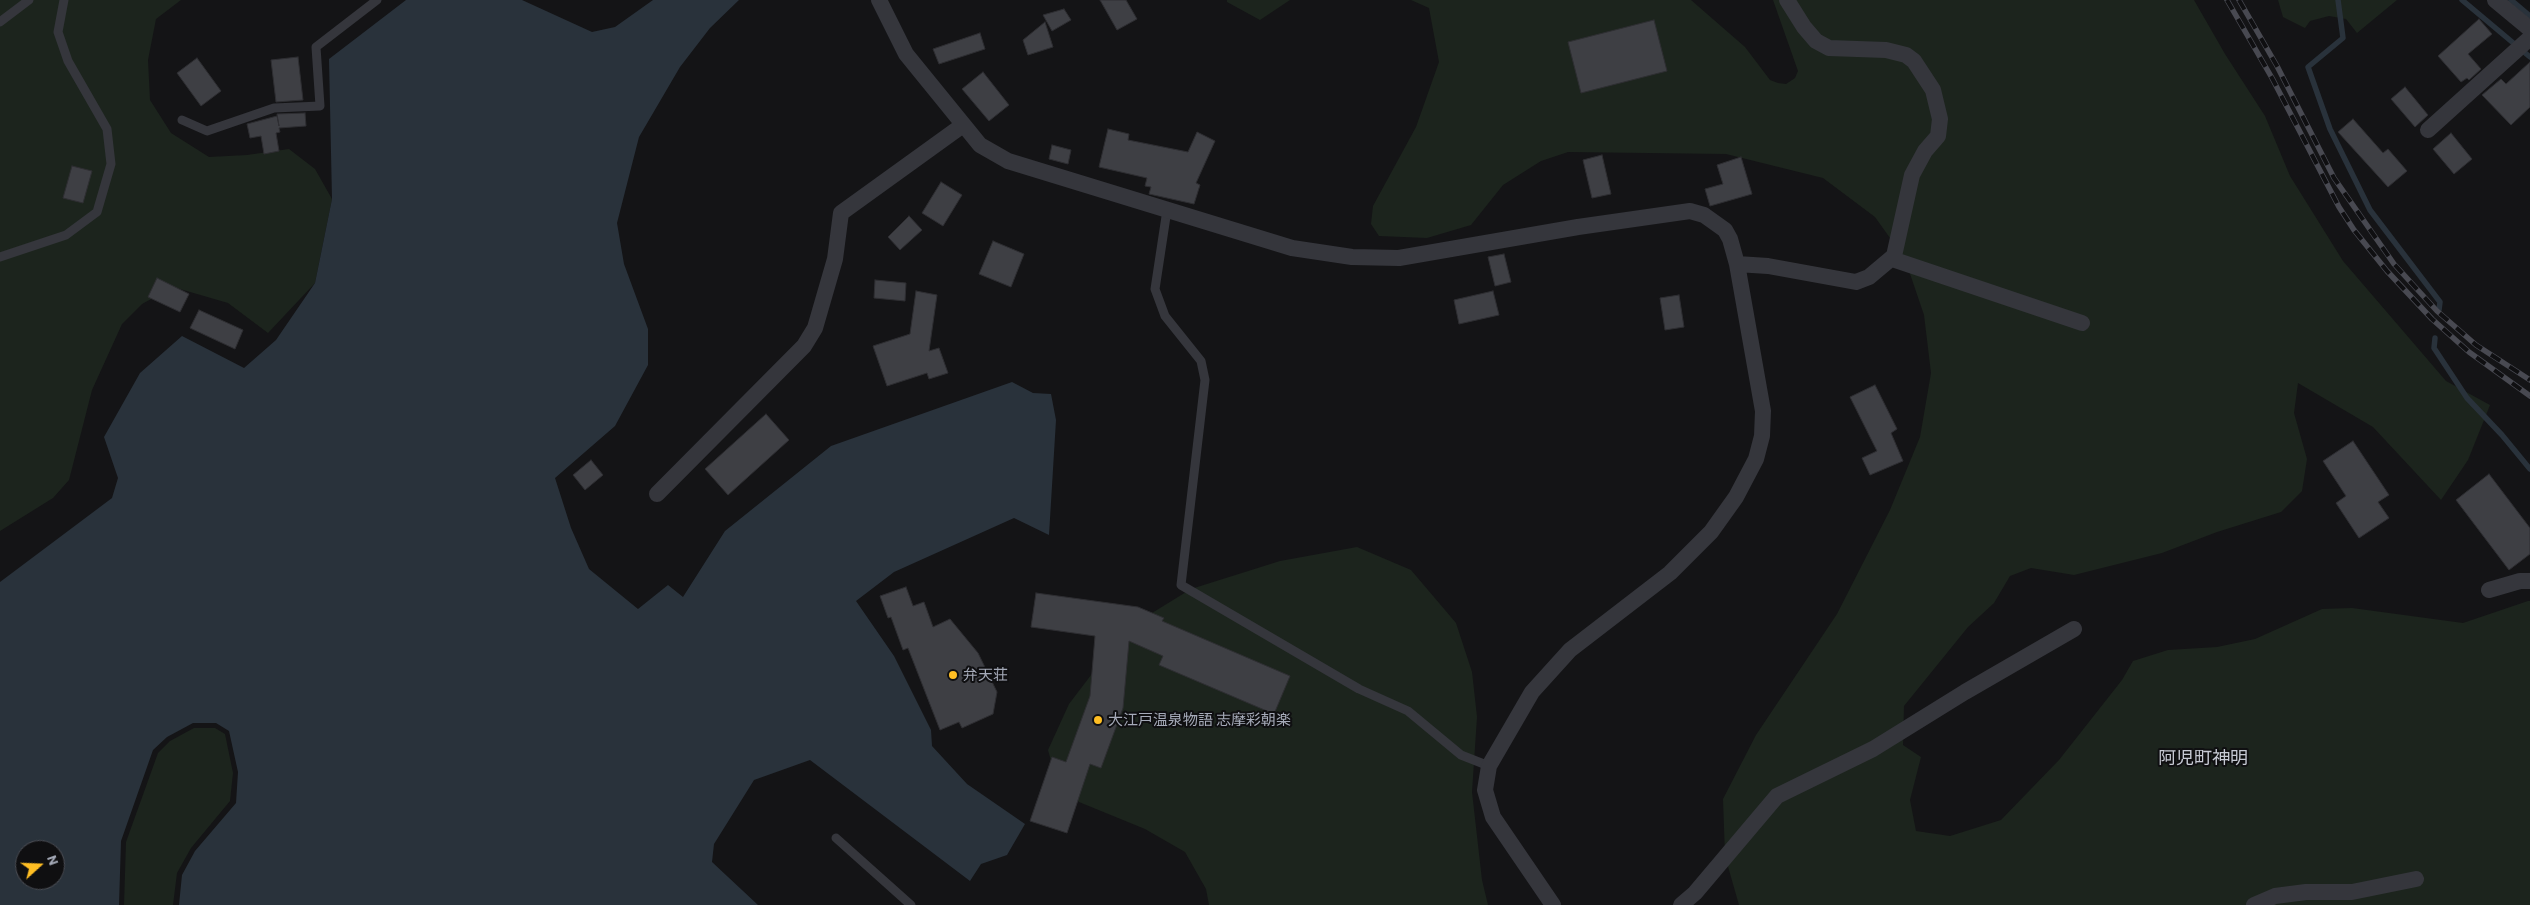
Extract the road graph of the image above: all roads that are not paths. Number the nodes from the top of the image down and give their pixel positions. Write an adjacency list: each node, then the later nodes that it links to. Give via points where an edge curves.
1 (29, 0): 7 (lane)
2 (64, 0): 13 (lane, via 58,32 68,62 107,129 111,164 97,212 66,235)
3 (377, 0): 9 (lane, via 316,47 320,106 274,108 207,130)
4 (879, 0): 10 (street, via 906,54)
5 (1787, 0): 14 (street, via 1790,9 1816,41 1829,48 1886,50 1906,55 1914,61 1932,90 1940,119 1938,136 1912,175)
6 (2495, 0): 8 (street)
7 (0, 22)
8 (2525, 41): 11 (street)
9 (182, 120)
10 (963, 125): 12 (street, via 980,145 1008,161); 17 (street, via 841,213 835,259 815,328 804,346)
11 (2428, 130)
12 (1166, 210): 15 (street, via 1292,248 1352,257 1399,258 1690,211 1704,215 1725,230); 21 (lane, via 1155,289 1164,316 1201,361 1205,380 1182,585 1359,689 1408,711 1460,755)
13 (0, 257)
14 (1892, 259): 15 (street, via 1856,282 1768,266); 16 (street)
15 (1737, 264): 21 (street, via 1763,411 1762,436 1756,459 1736,497 1711,532 1670,574 1570,650 1532,692)
16 (2082, 323)
17 (657, 494)
18 (2530, 581): 19 (street)
19 (2489, 590)
20 (2074, 630): 26 (street, via 1965,692 1873,750 1777,796 1695,893)
21 (1488, 766): 25 (street, via 1485,790 1493,817)
22 (836, 838): 24 (lane)
23 (2416, 879): 27 (street, via 2352,892 2275,896)
24 (911, 905)
25 (1553, 905)
26 (1681, 905)
27 (2254, 905)

